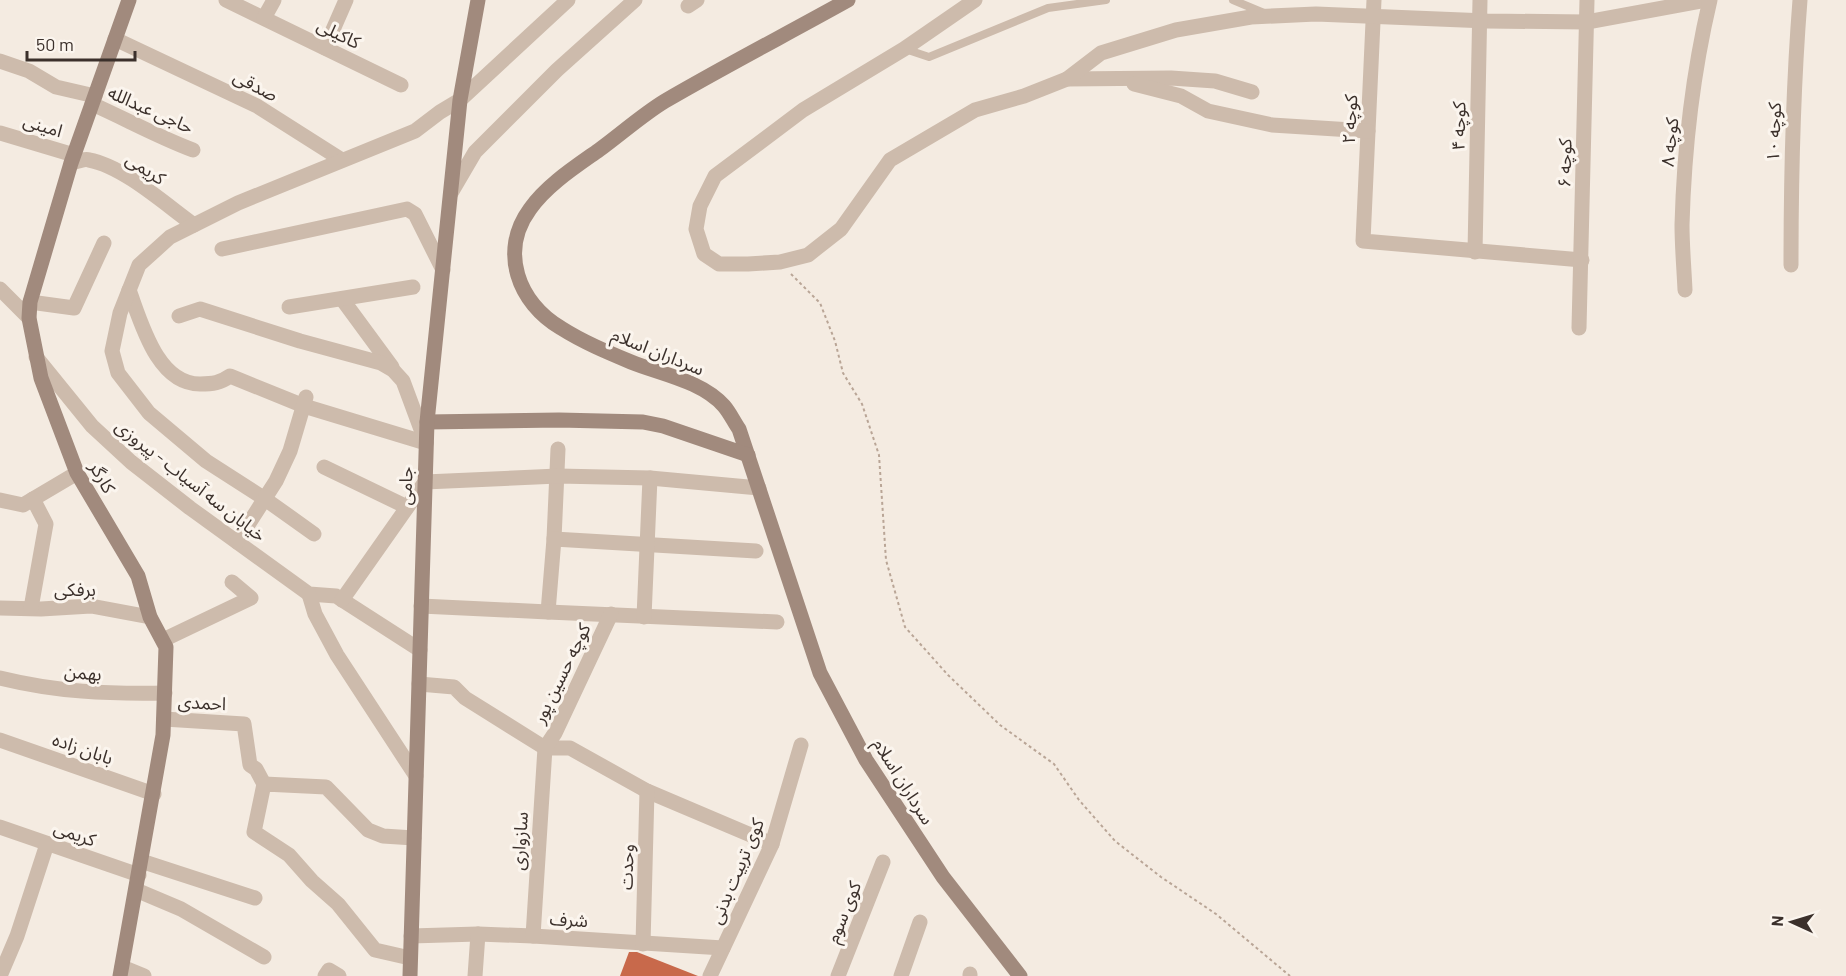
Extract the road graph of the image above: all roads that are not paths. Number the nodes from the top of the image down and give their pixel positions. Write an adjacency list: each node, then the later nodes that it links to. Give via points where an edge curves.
1 (129, 0): 25 (street, کارگر)
2 (226, 0): 22 (street, کاکیلی)
3 (274, 0): 22 (street)
4 (346, 0): 26 (street)
5 (478, 0): 34 (street, جامی)
6 (568, 0): 34 (street)
7 (635, 0): 40 (street, via 475,152)
8 (848, 0): 64 (street, سرداران اسلام, via 663,102 568,172 540,198 515,240 520,285 539,312 595,347 704,390 724,406 739,429)
9 (975, 0): 27 (street)
10 (1106, 0): 19 (lane)
11 (1233, 0): 20 (lane)
12 (1270, 0): 20 (street)
13 (1374, 0): 21 (street, کوچه ۲)
14 (1480, 0): 23 (street, کوچه ۴)
15 (1587, 0): 24 (street, کوچه ۶)
16 (1706, 0): 24 (street)
17 (1710, 0): 51 (street, کوچه ۸, via 1687,155 1682,226)
18 (1800, 0): 46 (street, کوچه ۱۰, via 1794,73)
19 (1046, 4): 27 (lane, via 929,57)
20 (1270, 16): 21 (street); 29 (street, via 1176,30 1128,44 1101,53)
21 (1374, 17): 23 (street); 35 (street, کوچه ۲)
22 (264, 18): 26 (street, کاکیلی)
23 (1480, 20): 24 (street); 44 (street, کوچه ۴)
24 (1587, 22): 45 (street, کوچه ۶)
25 (115, 39): 33 (street, کارگر); 39 (street, صدقی, via 257,106)
26 (325, 48): 31 (street, کاکیلی)
27 (904, 49): 29 (street, via 803,110 714,176 700,206 696,229 704,254 719,264 780,262 808,255 841,229 890,160 975,110)
28 (0, 62): 33 (street, حاجی عبدالله)
29 (1067, 79): 30 (street)
30 (1117, 80): 32 (street, via 1215,81); 35 (street, via 1181,96 1208,111 1272,125)
31 (401, 85)
32 (1252, 92)
33 (94, 100): 37 (street, حاجی عبدالله, via 168,141); 38 (street, کارگر)
34 (460, 100): 39 (street, via 415,131); 40 (street, جامی)
35 (1368, 131): 44 (street, کوچه ۲, via 1363,241)
36 (0, 133): 38 (street, امینی)
37 (193, 150)
38 (73, 159): 41 (street, کریمی, via 88,159 115,169); 53 (street, کارگر)
39 (342, 160): 41 (street, via 238,202)
40 (451, 193): 47 (street, جامی)
41 (194, 225): 50 (street, via 170,237 139,265)
42 (104, 243): 53 (street, via 74,308)
43 (222, 249): 47 (street, via 407,208 415,214)
44 (1475, 252): 45 (street)
45 (1581, 260): 57 (street, کوچه ۶)
46 (1791, 265)
47 (442, 270): 61 (street, جامی)
48 (412, 287): 52 (street)
49 (0, 289): 56 (street)
50 (129, 290): 60 (street, via 141,326 162,364 177,377 190,384 204,384 219,383 230,376); 72 (street, via 112,351 118,374 149,413 206,461)
51 (1685, 290)
52 (342, 299): 54 (street); 59 (street)
53 (30, 302): 56 (street, کارگر)
54 (289, 307)
55 (179, 316): 59 (street, via 200,309 381,363)
56 (29, 318): 58 (street, کارگر)
57 (1579, 328)
58 (36, 357): 66 (street, کارگر); 77 (street, خیابان سه آسیاب - پیروزی, via 92,426 131,462)
59 (393, 370): 62 (street, via 403,381)
60 (305, 401): 62 (street); 72 (street, via 290,451)
61 (427, 422): 62 (street, جامی); 64 (street, via 643,422)
62 (426, 443): 69 (street, جامی)
63 (558, 449): 67 (street)
64 (748, 455): 70 (street, سرداران اسلام)
65 (324, 467): 74 (street)
66 (77, 473): 71 (street); 88 (street, کارگر, via 138,576)
67 (558, 476): 68 (street); 69 (street); 76 (street)
68 (650, 478): 70 (street); 78 (street)
69 (425, 482): 74 (street); 83 (street, جامی)
70 (759, 488): 129 (street, سرداران اسلام, via 820,673 866,760 943,877)
71 (33, 499): 73 (street, via 23,505); 85 (street, via 46,524)
72 (265, 499): 75 (street); 77 (street)
73 (0, 500)
74 (407, 507): 82 (street)
75 (314, 534)
76 (554, 539): 78 (street); 86 (street)
77 (237, 542): 81 (street, خیابان سه آسیاب - پیروزی)
78 (646, 546): 79 (street); 89 (street)
79 (756, 551)
80 (232, 582): 91 (street, via 251,598)
81 (309, 594): 82 (street, خیابان سه آسیاب - پیروزی); 100 (street, via 337,655)
82 (342, 600): 92 (street, خیابان سه آسیاب - پیروزی)
83 (421, 606): 86 (street, کوچه حسین پور); 92 (street, جامی)
84 (0, 608): 85 (street, برفکی)
85 (31, 609): 88 (street, برفکی, via 91,606)
86 (548, 612): 87 (street, کوچه حسین پور)
87 (611, 614): 89 (street, کوچه حسین پور); 99 (street, کوچه حسین پور)
88 (150, 617): 91 (street, کارگر)
89 (644, 617): 90 (street, کوچه حسین پور)
90 (777, 622)
91 (163, 640): 95 (street, کارگر)
92 (420, 650): 94 (street, جامی)
93 (0, 678): 95 (street, بهمن, via 53,689)
94 (419, 684): 99 (street, via 454,687 465,698); 100 (street, جامی)
95 (165, 693): 96 (street, کارگر)
96 (164, 719): 101 (street, احمدی, via 244,724 250,765); 103 (street, کارگر)
97 (0, 740): 103 (street, بابان زاده)
98 (801, 745): 107 (street, کوی تربیت بدنی)
99 (545, 748): 102 (street, via 570,748); 114 (street, سازواری)
100 (416, 776): 105 (street, جامی)
101 (264, 784): 105 (street, via 327,787 368,830 383,836); 118 (street, via 254,832 289,855 338,904 375,950)
102 (647, 791): 107 (street); 115 (street, وحدت)
103 (154, 794): 109 (street, کارگر)
104 (0, 827): 106 (street, کریمی)
105 (414, 838): 113 (street, جامی)
106 (47, 844): 109 (street, کریمی); 120 (street)
107 (772, 844): 116 (street, کوی تربیت بدنی)
108 (884, 862): 127 (street, کوی سوم)
109 (138, 875): 110 (street); 117 (street, via 181,909); 119 (street, کارگر)
110 (255, 898)
111 (921, 922): 128 (street)
112 (478, 934): 113 (street, شرف); 114 (street, شرف); 125 (street)
113 (411, 936): 118 (street, جامی)
114 (532, 936): 115 (street, شرف)
115 (643, 944): 116 (street, شرف)
116 (723, 948): 126 (street, کوی تربیت بدنی)
117 (264, 957)
118 (410, 958): 124 (street, جامی)
119 (121, 972): 121 (street)
120 (0, 976)
121 (144, 976)
122 (325, 976): 123 (street, via 329,970)
123 (339, 976)
124 (410, 976)
125 (475, 976)
126 (710, 976)
127 (838, 976)
128 (901, 976)
129 (1020, 976)

